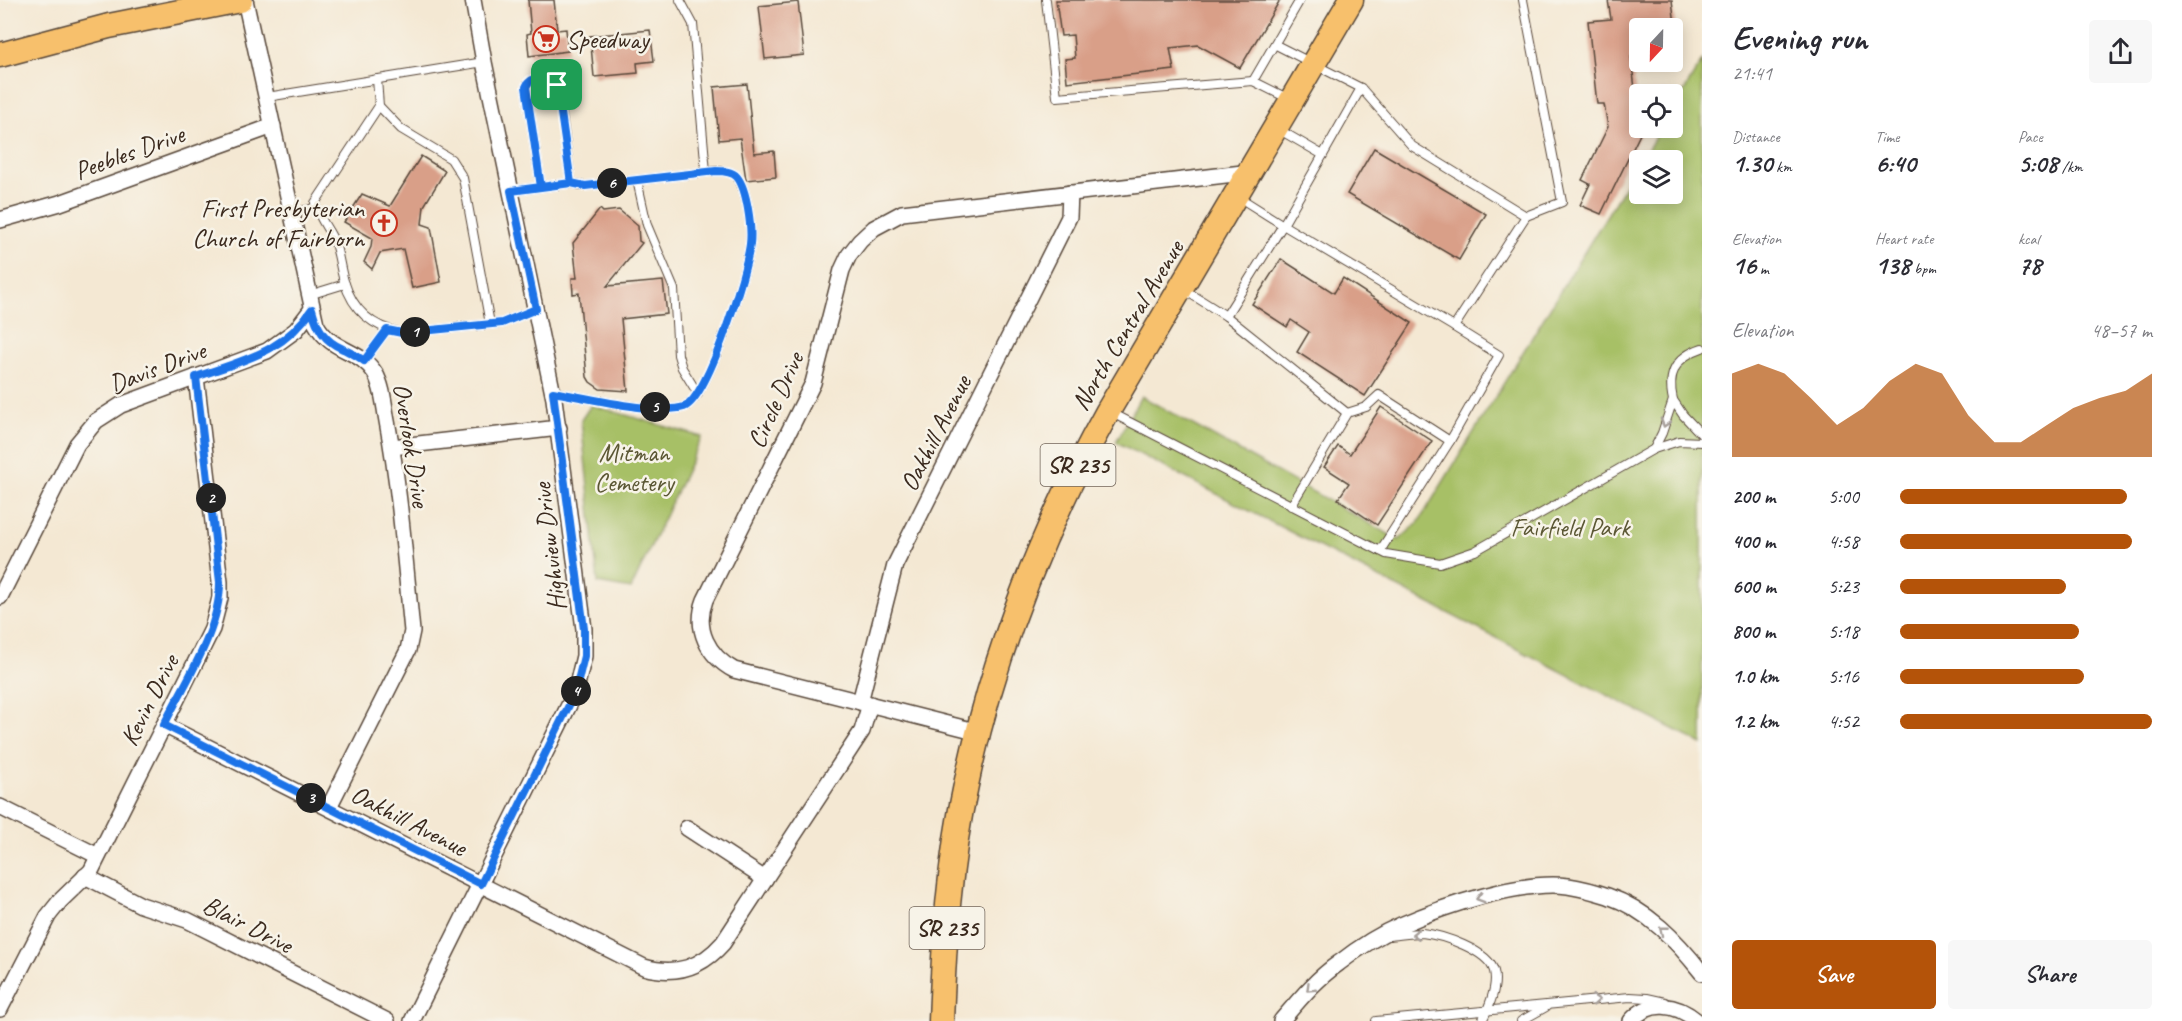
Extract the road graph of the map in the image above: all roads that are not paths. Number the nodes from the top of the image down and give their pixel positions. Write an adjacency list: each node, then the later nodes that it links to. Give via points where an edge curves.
1 (240, 0): 10 (main road, via 109,26)
2 (245, 0): 16 (street, Overlook Drive)
3 (473, 0): 11 (street, Highview Drive)
4 (680, 0): 22 (lane, via 693,24)
5 (1046, 0): 14 (lane, via 1057,97)
6 (1300, 0): 9 (lane)
7 (1351, 0): 12 (main road, North Central Avenue / SR 235)
8 (1523, 0): 32 (lane, via 1562,202)
9 (1276, 45): 12 (lane); 14 (lane)
10 (0, 55)
11 (483, 62): 13 (lane); 27 (street, Highview Drive)
12 (1315, 63): 15 (lane); 17 (main road, North Central Avenue / SR 235)
13 (377, 79): 16 (lane); 18 (lane)
14 (1253, 81): 17 (lane)
15 (1361, 88): 21 (lane); 32 (lane, via 1412,146)
16 (267, 98): 19 (street, Overlook Drive)
17 (1293, 101): 20 (main road, North Central Avenue / SR 235)
18 (379, 106): 30 (lane, via 315,203); 40 (lane, via 401,129 451,159 463,178)
19 (273, 126): 31 (street, Overlook Drive); 33 (street, Peebles Drive, via 60,203)
20 (1277, 128): 21 (lane); 23 (main road, North Central Avenue / SR 235)
21 (1323, 155): 34 (lane)
22 (706, 172): 24 (lane); 47 (lane, via 722,171 737,177 750,215 750,243 727,327)
23 (1251, 172): 28 (street, Circle Drive); 29 (main road, North Central Avenue / SR 235)
24 (637, 180): 25 (lane, via 585,186); 47 (lane, via 647,225 674,289 678,355)
25 (571, 183): 26 (lane); 26 (lane, via 557,85 550,80 533,80 528,82 526,94)
26 (541, 187): 27 (lane)
27 (511, 191): 38 (street, Highview Drive)
28 (1070, 193): 60 (street, Oakhill Avenue, via 1069,217 896,565); 60 (street, Circle Drive, via 903,213 874,228 860,241 842,270 813,383 705,600 702,630 712,654 723,664)
29 (1236, 196): 34 (lane); 36 (main road, North Central Avenue / SR 235)
30 (316, 208): 31 (lane); 35 (lane, via 334,241)
31 (292, 213): 37 (street, Overlook Drive)
32 (1526, 216): 41 (lane)
33 (0, 220)
34 (1283, 225): 39 (lane); 41 (lane)
35 (345, 284): 37 (lane); 42 (lane, via 352,302)
36 (1182, 288): 39 (lane); 49 (main road, North Central Avenue / SR 235)
37 (311, 302): 44 (street, Overlook Drive, via 316,324 325,338); 45 (street, Davis Drive, via 286,340)
38 (536, 309): 40 (lane); 46 (street, Highview Drive)
39 (1226, 316): 50 (lane)
40 (490, 324): 42 (lane, via 402,333)
41 (1454, 327): 53 (lane, via 1499,355)
42 (387, 330): 44 (lane)
43 (1702, 348): 48 (lane, via 1681,359 1673,372)
44 (364, 361): 55 (street, Overlook Drive, via 379,381)
45 (196, 377): 59 (street, Davis Drive, via 121,405 88,428); 61 (street, Kevin Drive, via 220,598 212,629)
46 (553, 392): 47 (lane, via 666,408 686,406); 51 (street, Highview Drive)
47 (698, 394)
48 (1673, 400): 52 (lane); 56 (lane, one-way to 56)
49 (1108, 411): 57 (lane); 62 (main road, North Central Avenue / SR 235, via 1077,468 1036,560 1014,616)
50 (1347, 412): 53 (lane, via 1366,407 1379,395); 57 (lane)
51 (558, 428): 55 (street); 69 (street, Highview Drive, via 584,629 582,664 575,693)
52 (1702, 435)
53 (1450, 441): 58 (lane)
54 (1702, 442): 56 (lane, via 1679,441)
55 (392, 447): 64 (street, Overlook Drive, via 411,639)
56 (1654, 449): 58 (lane, via 1475,551 1440,563)
57 (1291, 506): 58 (lane)
58 (1380, 551)
59 (0, 597)
60 (865, 703): 62 (street, Circle Drive); 68 (street, Oakhill Avenue, via 862,731)
61 (164, 725): 64 (street, Oakhill Avenue); 66 (street, Kevin Drive)
62 (979, 732): 78 (main road, North Central Avenue / SR 235, via 965,785 948,903)
63 (0, 807): 66 (street)
64 (330, 807): 69 (street, Oakhill Avenue)
65 (687, 828): 68 (street)
66 (98, 856): 67 (street, Kevin Drive)
67 (86, 876): 74 (street, Kevin Drive, via 48,916); 76 (street, Blair Drive, via 141,905 187,920)
68 (765, 879): 69 (street, Oakhill Avenue, via 715,953 694,966 670,972 644,967)
69 (481, 884): 77 (street, Highview Drive)
70 (1382, 936): 71 (street, one-way to 70, via 1678,942 1642,914 1609,897 1567,886 1514,888 1400,925); 75 (lane, one-way to 70, via 1494,986 1494,970 1487,960 1444,937 1421,933); 79 (street, one-way to 79, via 1337,963)
71 (1702, 973)
72 (1551, 1004): 73 (lane, one-way to 73, via 1647,998); 75 (lane); 82 (lane)
73 (1680, 1008): 83 (street, via 1649,1008); 84 (street)
74 (0, 1009)
75 (1486, 1011): 80 (lane); 81 (lane)
76 (387, 1021)
77 (412, 1021)
78 (941, 1021)
79 (1281, 1021)
80 (1376, 1021)
81 (1482, 1021)
82 (1521, 1021)
83 (1631, 1021)
84 (1697, 1021)

